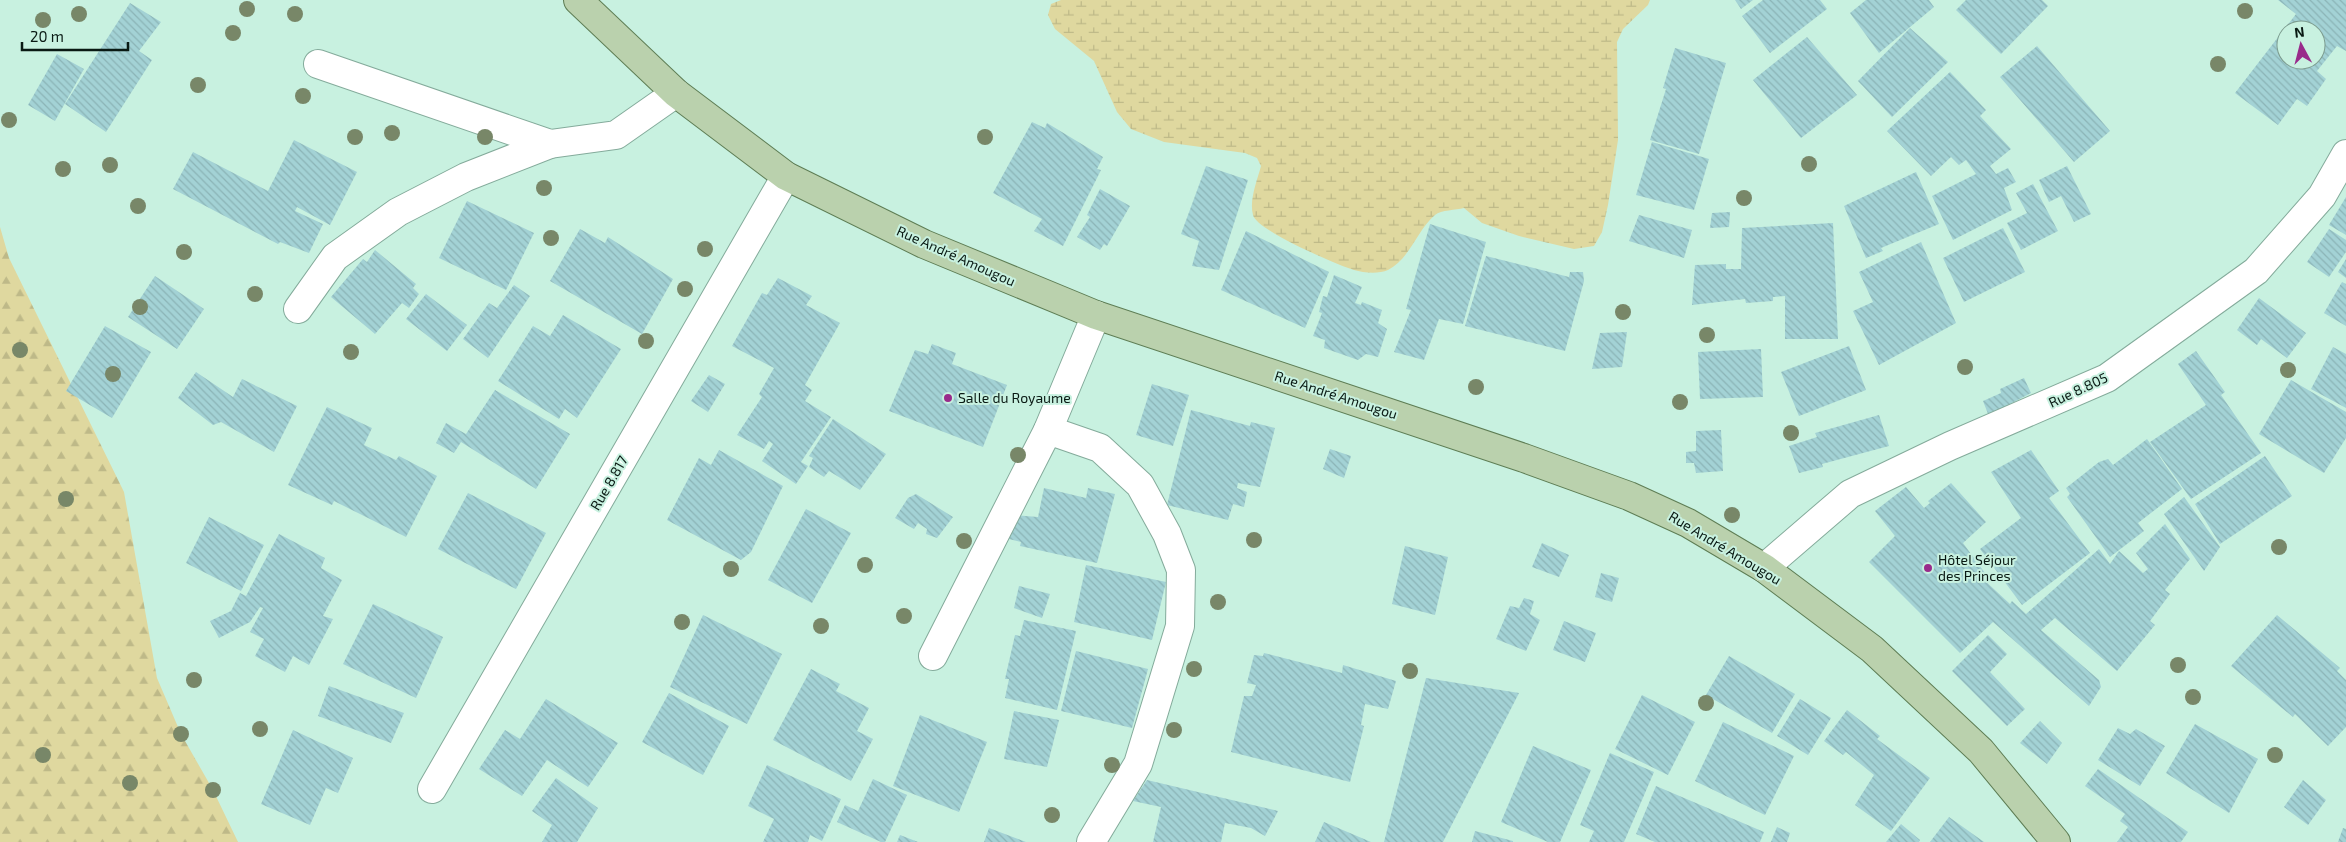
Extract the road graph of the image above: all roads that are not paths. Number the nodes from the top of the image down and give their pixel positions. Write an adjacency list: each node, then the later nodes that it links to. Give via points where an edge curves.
1 (578, 0): 3 (main road, Rue André Amougou)
2 (318, 64): 4 (street)
3 (676, 93): 4 (street, via 616,135); 6 (main road, Rue André Amougou)
4 (550, 144): 7 (street, via 466,177 398,212 335,257)
5 (2346, 154): 10 (street, Rue 8.805, via 2322,196 2256,271 2107,378 1950,446 1850,494)
6 (786, 176): 8 (main road, Rue André Amougou, via 924,244); 12 (street, Rue 8.817)
7 (298, 309)
8 (1096, 315): 9 (street); 10 (main road, Rue André Amougou, via 1629,496 1688,523)
9 (1048, 430): 11 (street); 13 (street, via 1100,448 1140,485 1167,534 1181,570 1180,626 1138,764)
10 (1764, 568): 14 (main road, Rue André Amougou, via 1872,649 1980,751)
11 (933, 656)
12 (432, 789)
13 (1091, 842)
14 (2056, 842)

